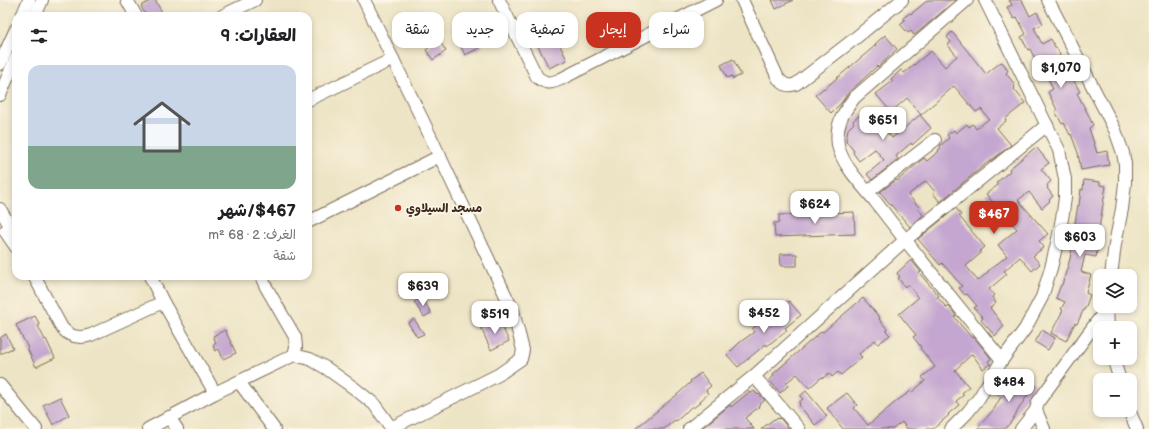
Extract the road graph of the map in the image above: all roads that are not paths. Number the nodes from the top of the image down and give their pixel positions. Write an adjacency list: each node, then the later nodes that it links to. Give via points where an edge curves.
1 (29, 0): 14 (street)
2 (42, 0): 15 (street)
3 (127, 0): 16 (street)
4 (255, 0): 13 (street)
5 (364, 0): 19 (street)
6 (499, 0): 7 (street, via 537,77 552,83)
7 (716, 0)
8 (742, 0): 9 (street, via 778,78 782,83 791,86)
9 (902, 0)
10 (967, 0): 27 (street, via 854,98 844,110 839,122 838,146 852,172)
11 (985, 0): 24 (street)
12 (1048, 0): 34 (street, via 1115,130 1123,154 1125,182)
13 (242, 3): 17 (street)
14 (24, 12)
15 (37, 12)
16 (134, 12)
17 (228, 12)
18 (12, 38): 20 (street)
19 (393, 59): 23 (street); 26 (street)
20 (0, 64)
21 (12, 70): 22 (street)
22 (0, 95)
23 (312, 98)
24 (1047, 125): 32 (street); 41 (street, via 1059,150 1063,166 1063,213 1042,298 1025,329)
25 (935, 140): 27 (street)
26 (440, 156): 29 (street); 49 (street, via 513,311 523,350 522,359 498,375)
27 (868, 192): 32 (street)
28 (0, 209): 31 (street)
29 (312, 220)
30 (0, 223): 33 (street)
31 (12, 229)
32 (905, 240): 41 (street); 42 (street)
33 (12, 243)
34 (1112, 269)
35 (36, 280): 38 (street, via 62,328 72,336 91,335)
36 (152, 280): 38 (street)
37 (263, 280): 40 (street, via 295,337)
38 (163, 302): 45 (street)
39 (1103, 313): 46 (street, via 1038,402)
40 (294, 355): 43 (street); 49 (street, via 310,359 354,388 374,404)
41 (1002, 360): 56 (street, via 979,398)
42 (754, 376): 54 (street); 55 (street)
43 (240, 382): 45 (street); 53 (street)
44 (0, 385): 50 (street)
45 (215, 393): 48 (street)
46 (1036, 410): 57 (street); 58 (street)
47 (1132, 417): 59 (street)
48 (169, 418): 51 (street); 52 (street)
49 (392, 428)
50 (36, 429)
51 (148, 429)
52 (177, 429)
53 (274, 429)
54 (689, 429)
55 (799, 429)
56 (951, 429)
57 (1021, 429)
58 (1044, 429)
59 (1136, 429)

